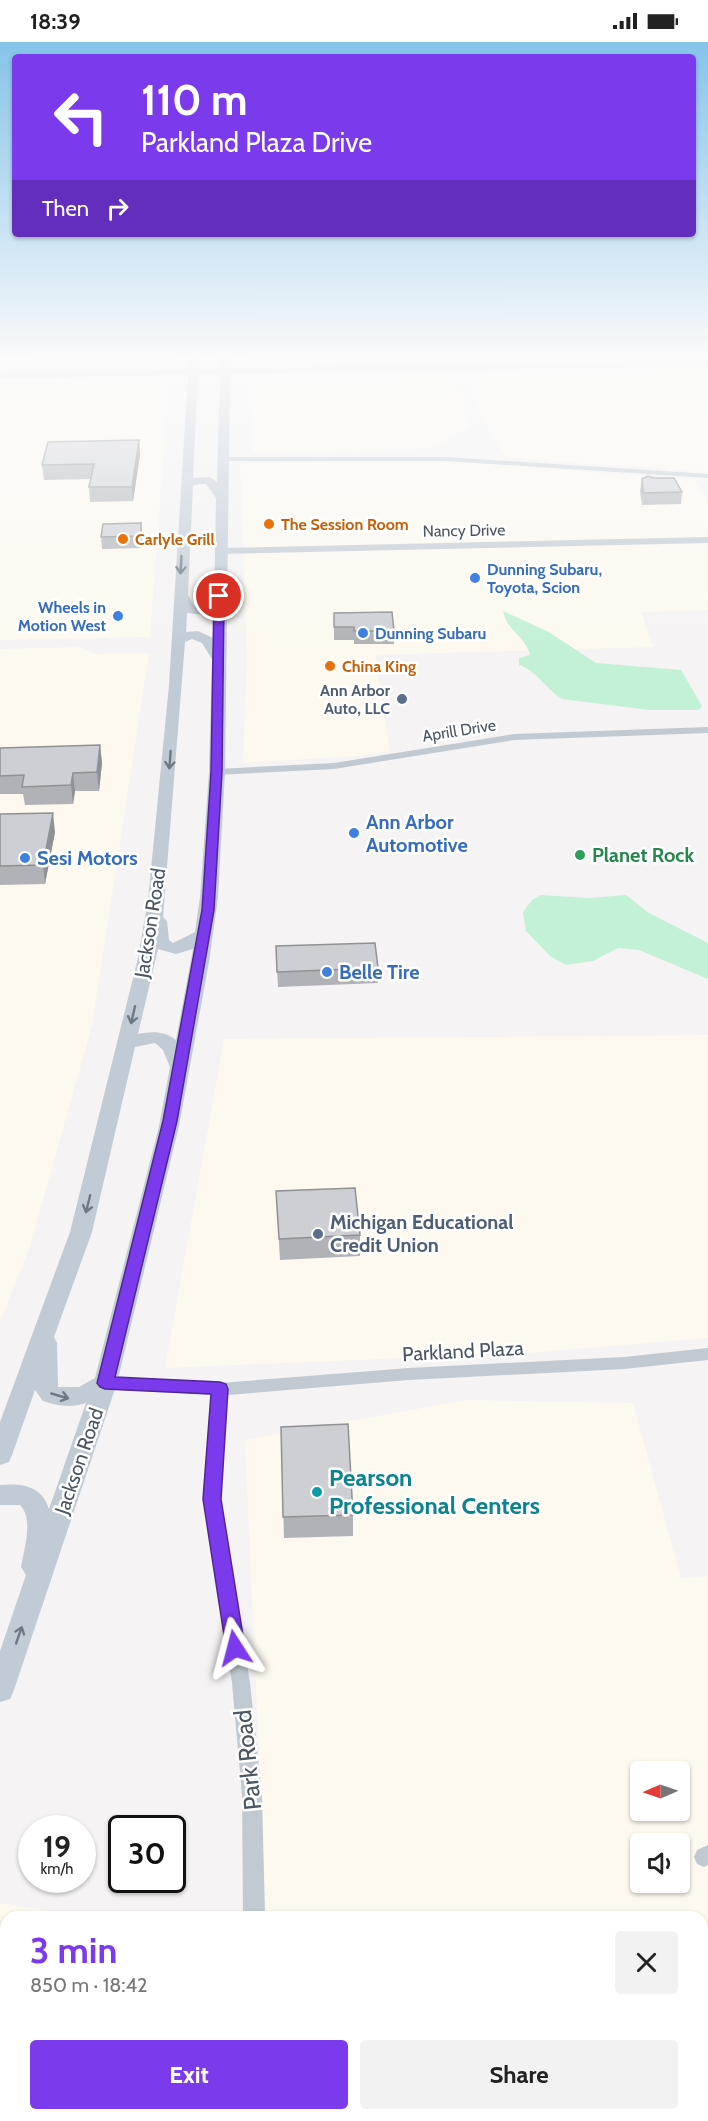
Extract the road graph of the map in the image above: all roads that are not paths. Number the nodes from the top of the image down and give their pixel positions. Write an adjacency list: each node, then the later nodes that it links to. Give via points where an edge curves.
1 (187, 455): 6 (main road, Jackson Road)
2 (196, 455): 4 (main road)
3 (212, 455): 4 (main road, Jackson Road)
4 (211, 459): 5 (street, via 435,458); 7 (main road, Jackson Road)
5 (708, 476)
6 (186, 485): 7 (main road, via 210,481); 10 (main road, Jackson Road, one-way to 10)
7 (222, 498): 9 (main road, Jackson Road)
8 (708, 540): 9 (street, Nancy Drive)
9 (221, 551): 11 (main road, Jackson Road)
10 (180, 593): 11 (main road, via 190,610); 12 (main road, Jackson Road)
11 (218, 612): 13 (main road, Jackson Road)
12 (178, 639): 13 (main road, via 205,636); 16 (main road, Jackson Road, one-way to 16)
13 (218, 657): 15 (main road, Jackson Road)
14 (708, 730): 15 (street, Aprill Drive, via 514,737 334,766)
15 (217, 772): 17 (main road, Jackson Road)
16 (157, 900): 17 (main road, via 162,945 183,948); 18 (main road, Jackson Road, one-way to 18)
17 (204, 933): 19 (main road, Jackson Road)
18 (126, 1044): 19 (main road, via 142,1038 166,1040 174,1046); 20 (main road, Jackson Road, one-way to 20, via 81,1232)
19 (180, 1067): 22 (main road, Jackson Road, via 158,1175)
20 (47, 1326): 22 (main road, one-way to 22, via 45,1386 51,1395 69,1399 87,1395); 24 (main road, Jackson Road)
21 (708, 1354): 23 (street, Parkland Plaza)
22 (105, 1383): 23 (street, Parkland Plaza); 26 (main road, Jackson Road)
23 (220, 1389): 28 (street, Park Road, via 212,1499 241,1683 252,1795)
24 (0, 1455)
25 (0, 1496): 26 (main road, via 14,1492 25,1495 35,1502 40,1515)
26 (29, 1606): 27 (main road, Jackson Road, one-way to 26)
27 (0, 1690)
28 (254, 1911)

